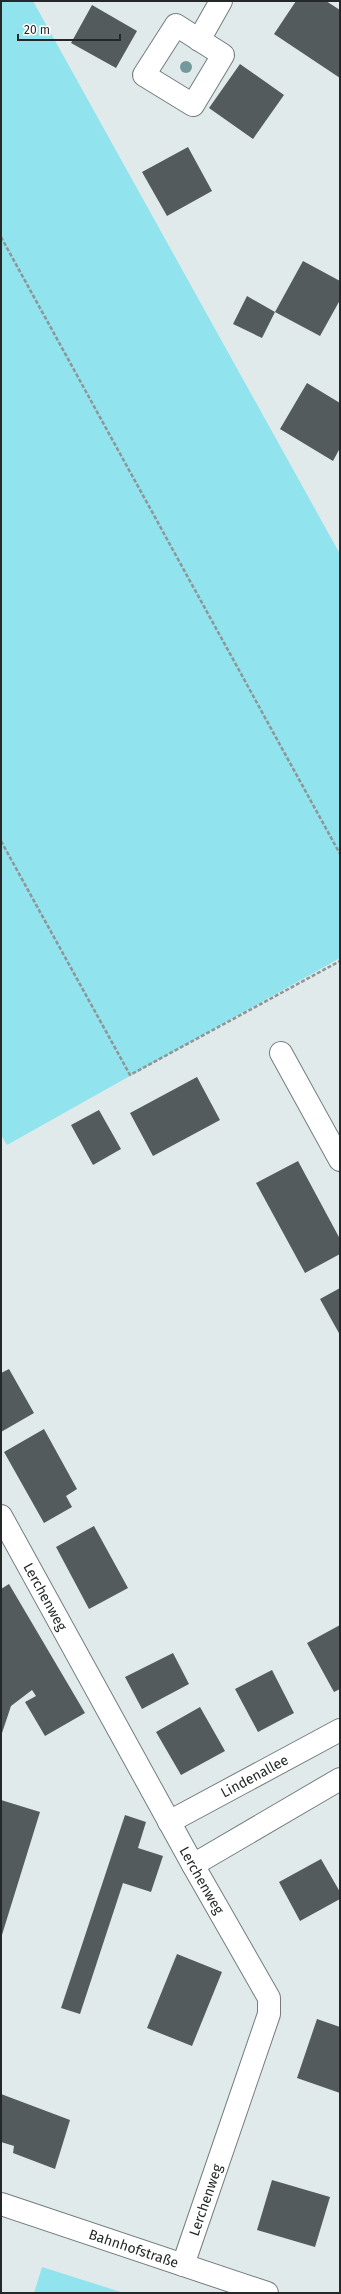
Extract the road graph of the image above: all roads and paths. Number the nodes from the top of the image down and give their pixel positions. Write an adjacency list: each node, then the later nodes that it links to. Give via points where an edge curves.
1 (221, 1): 2 (street)
2 (199, 40)
3 (1, 237): 5 (path)
4 (1, 841): 6 (path, via 130,1075)
5 (340, 854)
6 (340, 961)
7 (281, 1053): 8 (street)
8 (340, 1160)
9 (1, 1516): 12 (street, Lerchenweg)
10 (340, 1730): 12 (street, Lindenallee)
11 (340, 1779): 13 (street)
12 (169, 1822): 13 (street, Lerchenweg)
13 (193, 1865): 15 (street, Lerchenweg, via 269,1998 269,2014)
14 (1, 2204): 15 (street, Bahnhofstraße)
15 (183, 2264): 16 (street, Bahnhofstraße)
16 (267, 2293)

